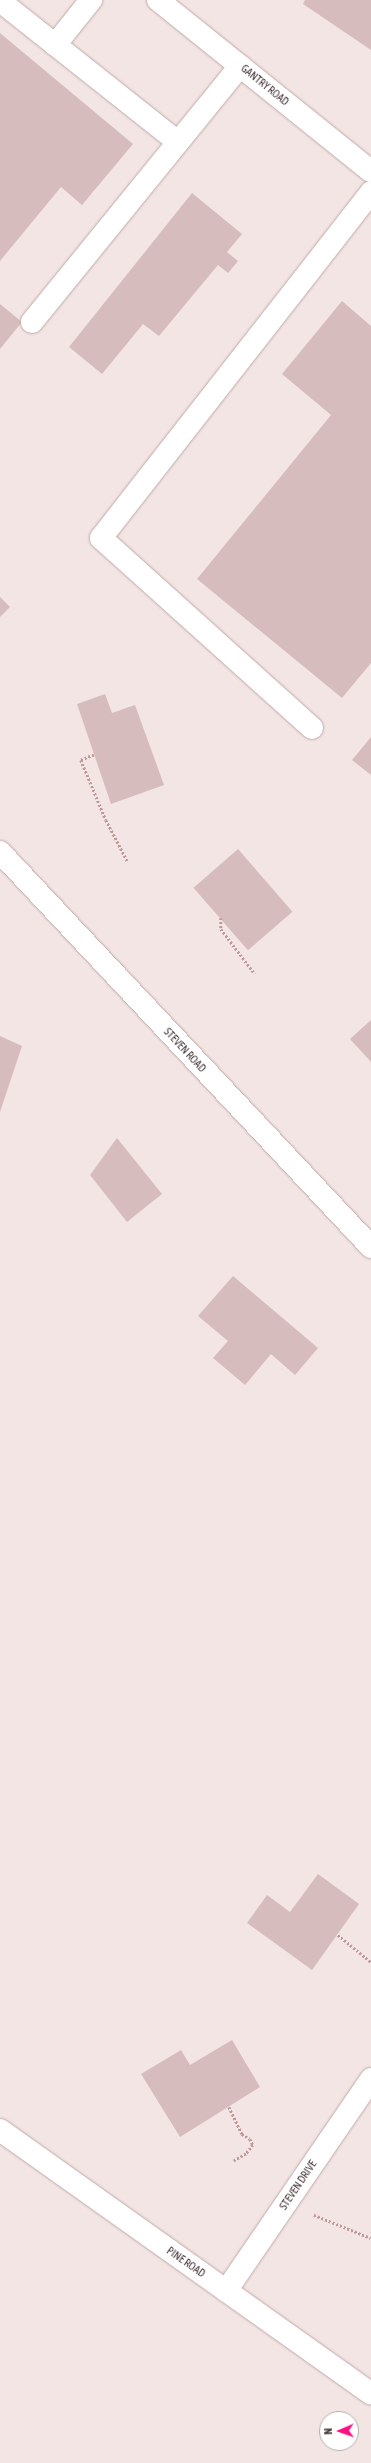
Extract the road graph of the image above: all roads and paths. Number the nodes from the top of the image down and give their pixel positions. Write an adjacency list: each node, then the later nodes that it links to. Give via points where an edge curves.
1 (91, 0): 4 (street)
2 (0, 1): 4 (street)
3 (171, 4): 5 (street, GANTRY ROAD)
4 (55, 45): 6 (street)
5 (240, 66): 6 (street); 7 (street, GANTRY ROAD)
6 (178, 142): 9 (street)
7 (371, 171)
8 (371, 192): 10 (street, via 101,538)
9 (32, 322)
10 (312, 728)
11 (94, 754): 13 (path, via 81,760 106,820)
12 (0, 852): 16 (street, STEVEN ROAD)
13 (128, 862)
14 (221, 918): 15 (path, via 221,929)
15 (255, 974)
16 (371, 1247)
17 (338, 1936): 18 (path)
18 (371, 1962)
19 (371, 2079): 23 (street, STEVEN DRIVE)
20 (229, 2107): 22 (path, via 242,2134 250,2139 253,2145 246,2154)
21 (0, 2130): 25 (street, PINE ROAD)
22 (234, 2161)
23 (285, 2204): 24 (path); 25 (street, STEVEN DRIVE)
24 (371, 2238)
25 (226, 2291): 26 (street, PINE ROAD)
26 (371, 2394)

